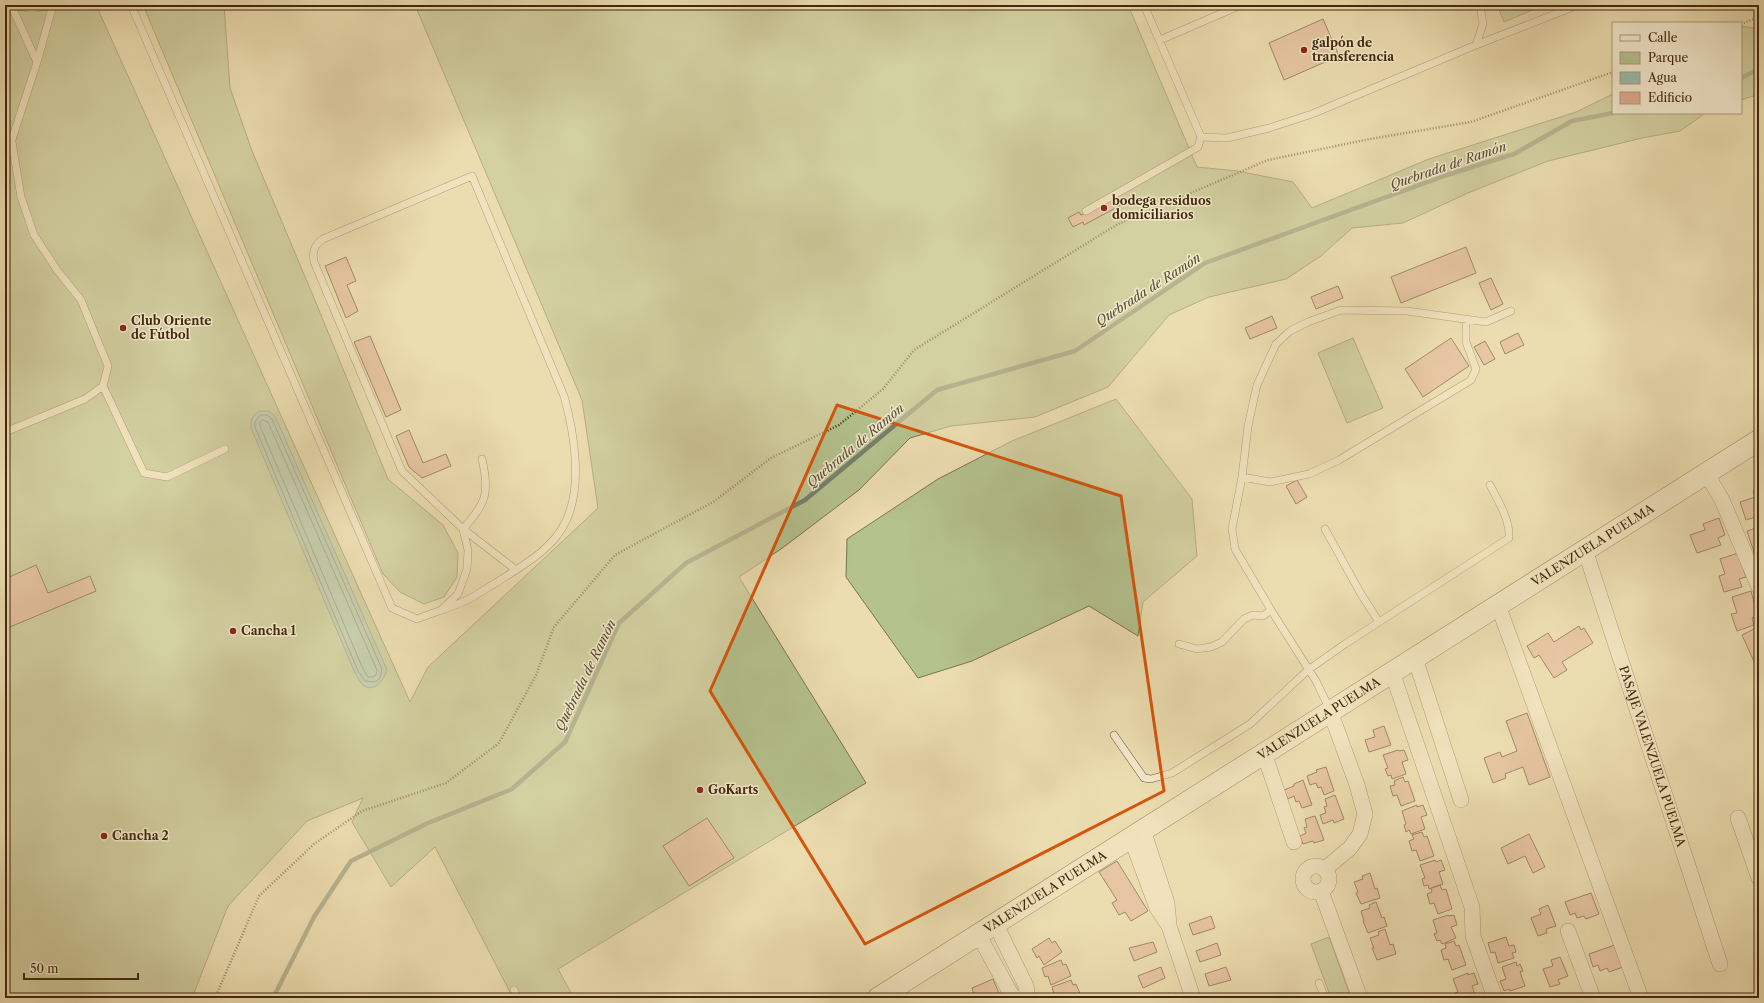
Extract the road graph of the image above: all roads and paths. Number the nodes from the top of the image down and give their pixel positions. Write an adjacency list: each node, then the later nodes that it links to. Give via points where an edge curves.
1 (11, 5): 14 (lane)
2 (17, 5): 3 (lane, via 23,8)
3 (49, 5)
4 (53, 5): 14 (lane)
5 (131, 5): 36 (lane, via 392,608 416,619)
6 (1144, 5): 12 (lane)
7 (1241, 5): 12 (lane)
8 (1480, 5): 13 (lane, via 1483,24)
9 (1578, 5): 13 (lane)
10 (1759, 17): 11 (path)
11 (1742, 24)
12 (1160, 40): 16 (lane)
13 (1476, 45): 16 (lane, via 1312,114 1227,138)
14 (37, 62): 17 (lane)
15 (1612, 72): 59 (path, via 1471,122 1268,160 1118,224 914,350 883,389 839,425 770,458 713,502 615,555 554,627 536,674 499,743 446,783 362,811 314,844 259,896)
16 (1201, 137): 19 (lane, via 1198,147)
17 (12, 142): 18 (lane); 22 (lane, via 21,197 34,236 81,300 108,366)
18 (5, 161)
19 (1086, 210)
20 (1511, 312): 21 (lane, via 1486,322)
21 (1466, 320): 28 (lane, via 1466,342 1476,369 1471,380 1339,460 1309,474 1270,482); 28 (lane, via 1407,311 1341,310 1290,331 1276,344 1257,386 1248,426)
22 (103, 386): 23 (lane, via 85,399); 25 (lane, via 144,473 167,477)
23 (5, 432)
24 (1759, 440): 27 (street, VALENZUELA PUELMA)
25 (225, 449)
26 (482, 459): 30 (lane, via 486,488 484,499 479,512)
27 (1706, 473): 32 (street, VALENZUELA PUELMA); 34 (street, via 1722,500)
28 (1242, 477): 37 (lane, via 1232,529 1235,549)
29 (1490, 485): 38 (lane, via 1506,518 1508,538)
30 (463, 529): 33 (lane); 33 (lane, via 402,471 313,256 316,246 323,239 472,176 564,396 571,420 574,445 575,482 572,506 566,521 557,537 538,555); 36 (lane, via 468,550 467,569 458,594)
31 (1325, 529): 38 (lane)
32 (1585, 550): 35 (street, VALENZUELA PUELMA); 56 (street, PASAJE VALENZUELA PUELMA)
33 (516, 570): 36 (lane, via 466,601)
34 (1759, 587)
35 (1498, 605): 40 (street, VALENZUELA PUELMA); 69 (street)
36 (441, 610)
37 (1271, 610): 39 (lane, via 1263,616 1253,615 1244,619 1222,642 1197,649); 41 (lane)
38 (1379, 622): 41 (lane)
39 (1179, 644)
40 (1414, 658): 42 (street, VALENZUELA PUELMA); 46 (street)
41 (1308, 670): 43 (lane); 44 (lane, via 1250,724 1172,773 1152,779 1144,778)
42 (1392, 672): 43 (street, VALENZUELA PUELMA); 67 (street, via 1472,907 1473,936)
43 (1330, 711): 45 (street, VALENZUELA PUELMA); 50 (street, via 1365,814 1360,834 1350,848)
44 (1114, 735)
45 (1264, 753): 48 (street, VALENZUELA PUELMA); 49 (street)
46 (1462, 800)
47 (1738, 818): 51 (street)
48 (1137, 834): 53 (street, VALENZUELA PUELMA); 64 (street, via 1157,908 1169,926)
49 (1294, 842)
50 (1324, 868): 52 (street, via 1329,880); 52 (street, via 1312,866 1306,870 1303,878 1309,890)
51 (1759, 878)
52 (1321, 891): 66 (street)
53 (995, 923): 55 (street, VALENZUELA PUELMA); 63 (street, via 1026,986)
54 (1568, 931): 68 (street)
55 (978, 934): 61 (street, VALENZUELA PUELMA); 62 (street)
56 (1720, 964)
57 (1319, 983): 65 (lane)
58 (514, 990): 60 (lane)
59 (215, 998)
60 (518, 998)
61 (878, 998)
62 (1015, 998)
63 (1028, 998)
64 (1193, 998)
65 (1325, 998)
66 (1360, 998)
67 (1495, 998)
68 (1593, 998)
69 (1641, 998)

